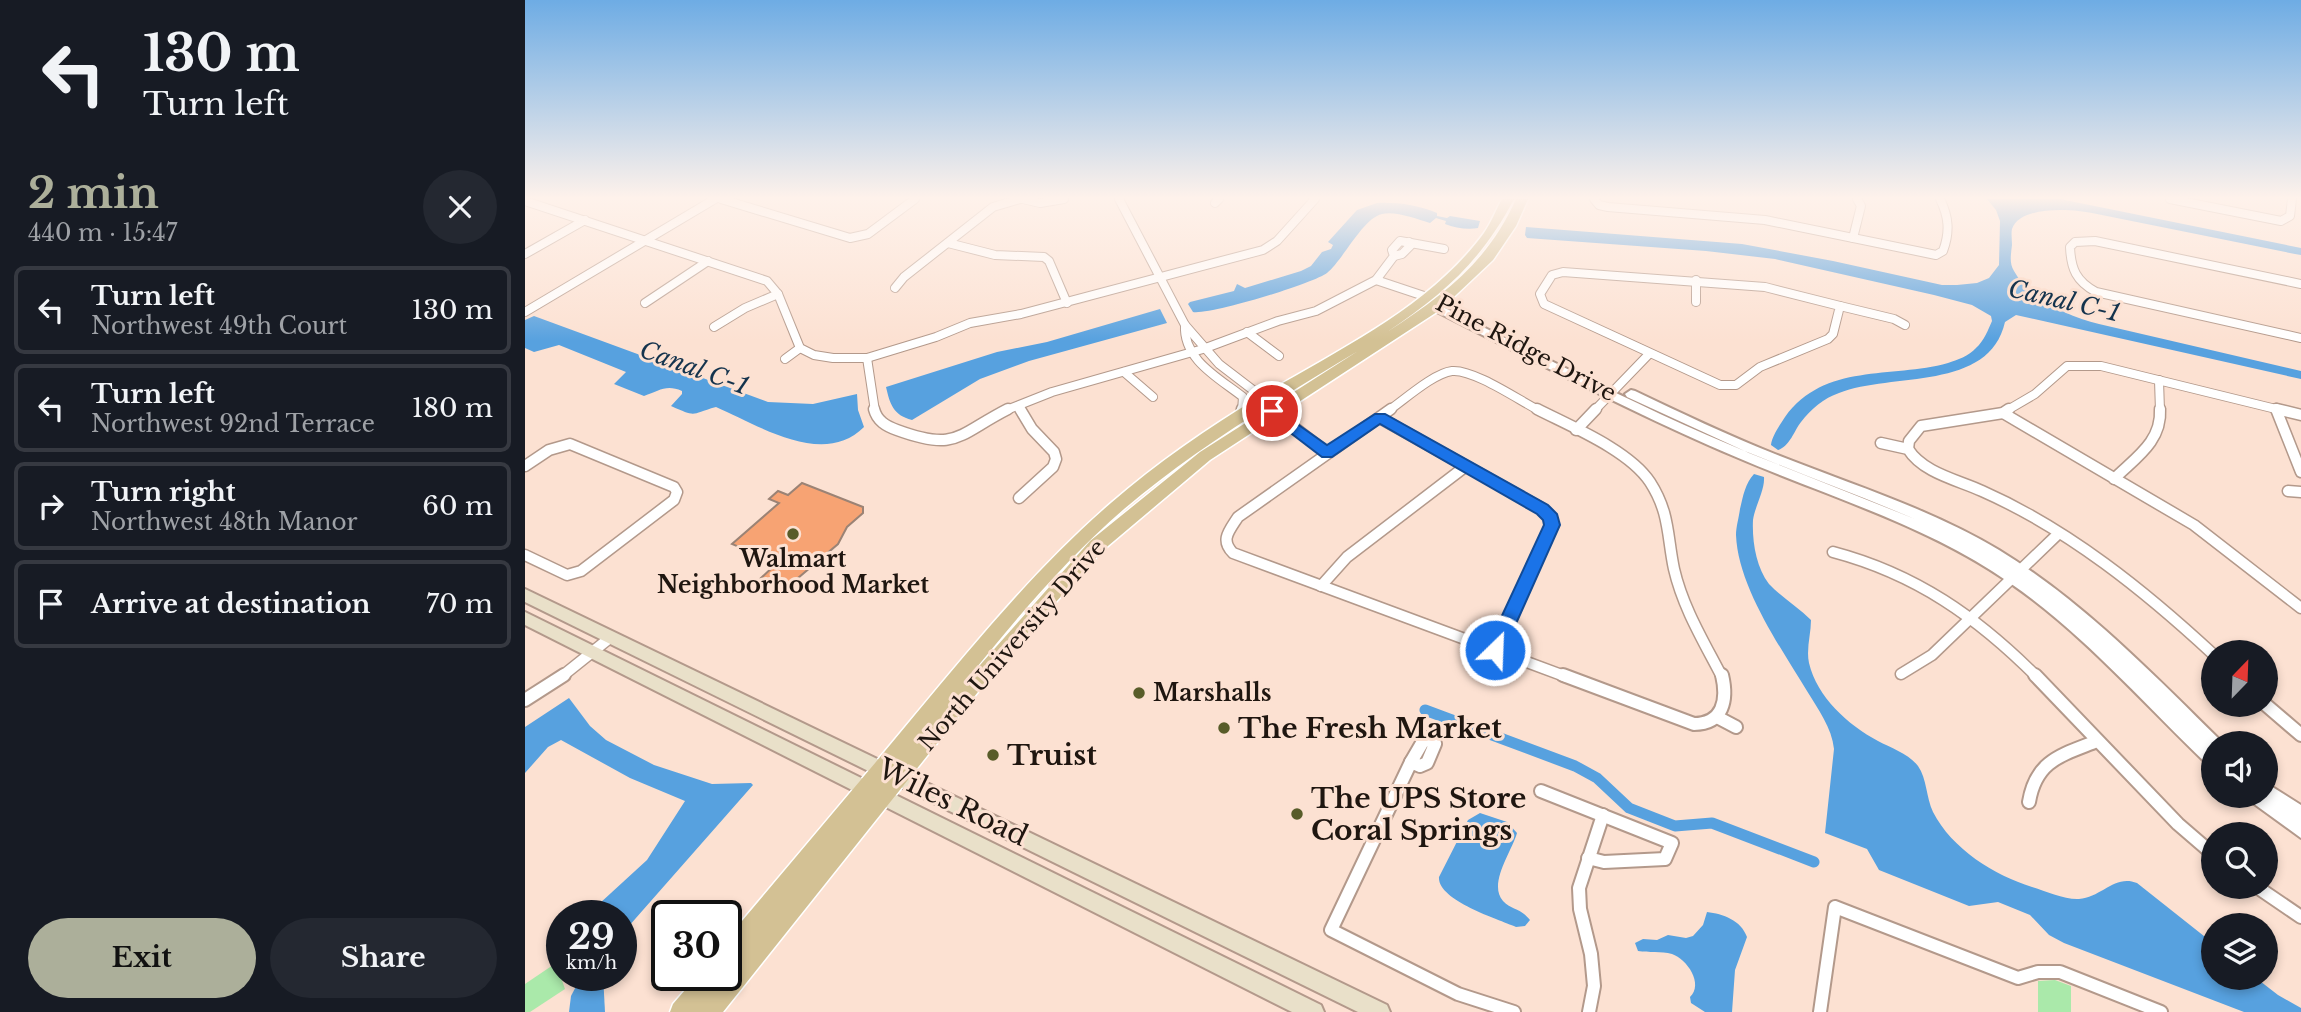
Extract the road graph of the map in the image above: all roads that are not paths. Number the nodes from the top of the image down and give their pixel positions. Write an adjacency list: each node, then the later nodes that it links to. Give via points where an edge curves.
1 (636, 246): 28 (street)
2 (665, 246): 16 (street)
3 (944, 246): 21 (street)
4 (961, 246): 26 (street, via 995,255 1044,257)
5 (1144, 246): 17 (street)
6 (1269, 246): 17 (street)
7 (1395, 246): 18 (street, via 1394,256)
8 (1430, 246): 15 (street)
9 (1479, 246): 23 (main road, North University Drive)
10 (1496, 246): 23 (main road, North University Drive)
11 (1893, 246): 12 (street, via 1936,255)
12 (1945, 246)
13 (2072, 246): 33 (street, via 2071,270 2083,286 2096,292)
14 (2115, 246): 20 (street)
15 (1444, 249)
16 (708, 261): 22 (street, via 755,276); 25 (street)
17 (1160, 278): 26 (street); 29 (street)
18 (1376, 280): 23 (street); 32 (street, via 1316,311)
19 (1696, 281): 24 (street); 27 (street, via 1765,287); 37 (street, via 1563,272 1552,275 1542,290 1543,304)
20 (2301, 284)
21 (895, 288)
22 (778, 294): 31 (street); 34 (street)
23 (1435, 302): 43 (street, Pine Ridge Drive); 46 (main road, North University Drive); 46 (main road, North University Drive, via 1300,379)
24 (1696, 302)
25 (645, 303)
26 (1067, 303): 39 (street, via 978,320)
27 (1840, 305): 30 (street); 37 (street, via 1828,339 1789,353 1728,386)
28 (525, 312)
29 (1185, 325): 35 (street); 36 (street, via 1182,333)
30 (1905, 325)
31 (714, 327)
32 (1247, 332): 35 (street); 38 (street)
33 (2301, 338)
34 (800, 348): 39 (street, via 833,358); 40 (street)
35 (1203, 349): 36 (street); 46 (street)
36 (1191, 352): 41 (street); 51 (street, via 1243,397)
37 (1649, 354): 43 (street)
38 (1279, 356)
39 (867, 358): 45 (street, via 875,415 884,425 927,441 960,436)
40 (785, 359)
41 (1124, 372): 44 (street); 45 (street)
42 (2159, 380): 47 (street); 48 (street, via 2075,364); 59 (street, via 2158,432)
43 (1614, 391): 52 (street); 66 (street, Pine Ridge Drive, via 1917,514 1969,540)
44 (1153, 397)
45 (1018, 406): 62 (street, via 1056,459)
46 (1269, 406): 51 (main road, North University Drive); 55 (street)
47 (2276, 409): 49 (street); 58 (street)
48 (2003, 413): 54 (street, via 1921,426); 59 (street)
49 (2301, 415)
50 (1380, 418): 52 (street, via 1452,371 1467,373); 55 (street); 57 (street)
51 (1243, 423): 87 (main road, North University Drive, via 1147,482 1074,547 1007,617)
52 (1576, 429): 80 (street, via 1614,449 1649,480 1668,520 1674,568 1687,611 1723,678 1723,706)
53 (1881, 443): 54 (street)
54 (1908, 449): 63 (street, via 1921,464 2014,506)
55 (1327, 453): 67 (street, via 1238,517 1225,537 1233,553)
56 (525, 466): 65 (street, via 549,450 570,444 677,492 674,500 581,572 567,575)
57 (1466, 466): 67 (street, via 1347,557); 75 (street, via 1543,509 1551,518 1552,525)
58 (2301, 472)
59 (2114, 479): 69 (street, via 2194,525)
60 (2288, 491): 61 (street)
61 (2301, 492)
62 (1019, 498)
63 (2058, 534): 66 (street); 74 (street, via 2113,569)
64 (1833, 552): 72 (street, via 1914,582)
65 (525, 555)
66 (2017, 574): 72 (street); 82 (street, Pine Ridge Drive, via 2095,628); 85 (street, Pine Ridge Drive, via 2119,665)
67 (1321, 586): 75 (street)
68 (525, 595): 73 (main road, Wiles Road)
69 (2296, 598): 70 (street)
70 (2301, 608)
71 (525, 618): 76 (main road, Wiles Road)
72 (1969, 618): 77 (street, via 1932,654); 84 (street, via 2030,667)
73 (611, 637): 76 (street); 87 (main road, Wiles Road)
74 (2201, 642)
75 (1495, 650): 80 (street, via 1694,724 1709,724)
76 (594, 653): 78 (street); 88 (main road, Wiles Road)
77 (1901, 674)
78 (525, 700)
79 (2279, 716): 83 (street)
80 (1717, 717): 81 (street)
81 (1736, 727)
82 (2201, 731)
83 (2301, 735)
84 (2097, 741): 91 (street, via 2041,768 2031,783); 96 (street)
85 (2201, 748)
86 (1411, 762): 106 (street, via 1331,930 1458,994)
87 (891, 772): 88 (main road, North University Drive); 105 (main road, Wiles Road)
88 (875, 791): 100 (main road, North University Drive); 103 (main road, North University Drive); 104 (main road, Wiles Road)
89 (1541, 791): 94 (street)
90 (2278, 798): 93 (street)
91 (2029, 802)
92 (2271, 808): 95 (street)
93 (2301, 814)
94 (1603, 815): 97 (street); 97 (street, via 1672,843 1668,855 1665,859 1604,862)
95 (2301, 830)
96 (2201, 842)
97 (1588, 858): 107 (street, via 1579,888 1594,986)
98 (2275, 899): 99 (street)
99 (2301, 917)
100 (742, 939)
101 (699, 991): 102 (main road)
102 (681, 1012)
103 (708, 1012)
104 (1314, 1012)
105 (1380, 1012)
106 (1514, 1012)
107 (1589, 1012)
108 (1820, 1012): 109 (street, via 1835,907 2018,978 2060,972)
109 (2161, 1012)

